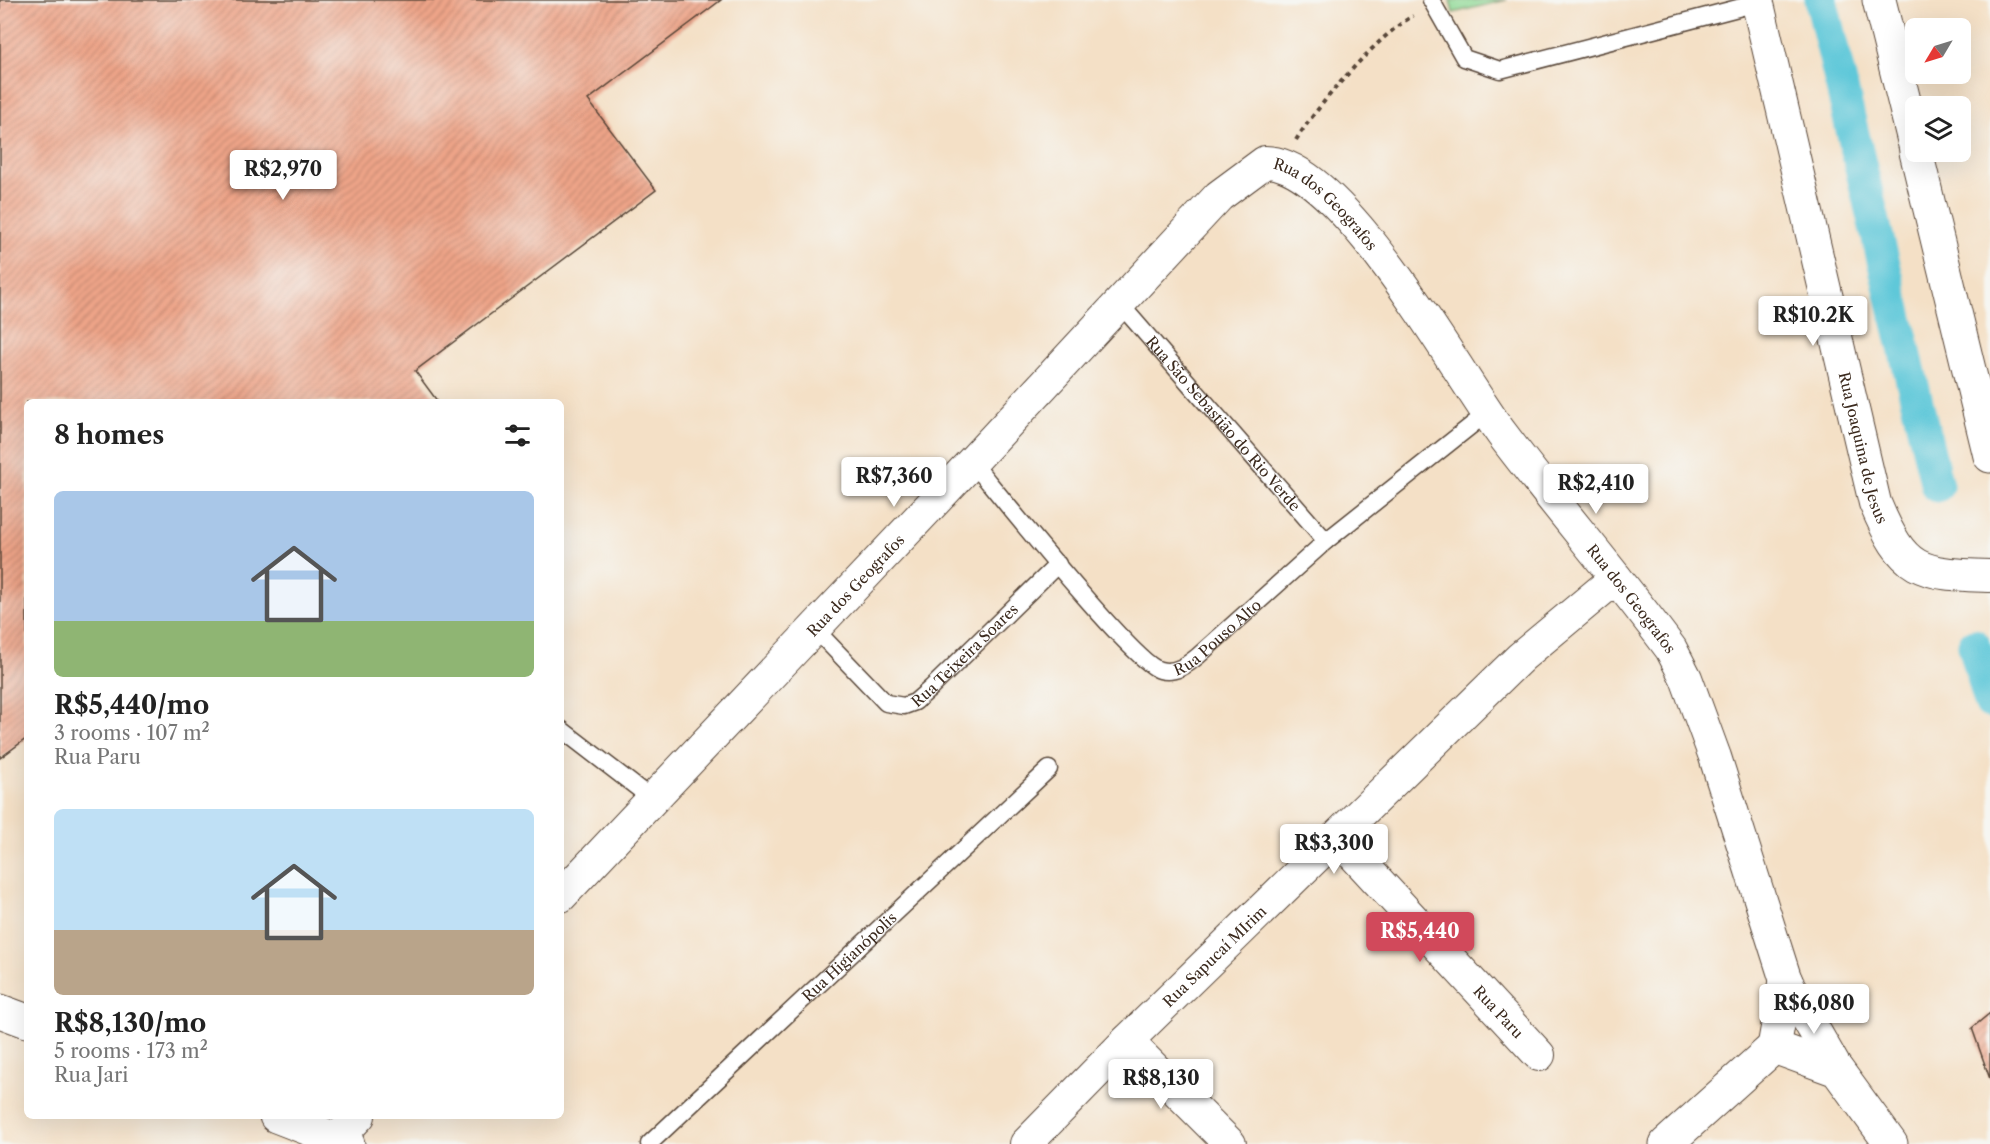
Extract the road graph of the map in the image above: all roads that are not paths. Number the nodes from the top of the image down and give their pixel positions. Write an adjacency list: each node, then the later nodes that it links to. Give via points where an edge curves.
1 (1879, 0): 4 (main road)
2 (1757, 1): 3 (lane, via 1500,70 1464,58); 12 (street, Rua Joaquina de Jesus, via 1875,503 1889,536 1906,560 1942,575)
3 (1432, 3)
4 (1905, 105)
5 (1919, 162): 8 (main road)
6 (1120, 303): 7 (street, Rua dos Geografos, via 1219,196 1265,162 1282,165 1333,201 1369,244 1433,326); 9 (street, Rua dos Geografos); 10 (lane, Rua São Sebastião do Rio Verde)
7 (1486, 413): 10 (lane, Rua Pouso Alto); 13 (street, Rua dos Geografos)
8 (1990, 456)
9 (972, 462): 11 (lane, Rua Pouso Alto); 14 (street, Rua dos Geografos)
10 (1326, 541): 11 (lane, Rua Pouso Alto, via 1198,656 1172,671 1159,670 1140,656)
11 (1058, 564): 14 (lane, Rua Teixeira Soares, via 932,688 904,706 886,703)
12 (1990, 576)
13 (1616, 578): 18 (street, Rua Sapucaí MIrim, via 1521,657); 20 (street, Rua dos Geografos, via 1671,649 1686,678)
14 (814, 628): 17 (street, Rua dos Geografos)
15 (564, 731): 17 (lane)
16 (1049, 769): 29 (lane, Rua Higianópolis)
17 (652, 799): 19 (street, Rua dos Geografos)
18 (1337, 837): 23 (street, Rua Sapucaí MIrim); 25 (street, Rua Paru)
19 (564, 893)
20 (1786, 981): 24 (main road); 26 (street, Rua dos Geografos)
21 (0, 1011): 22 (main road)
22 (24, 1020)
23 (1127, 1041): 30 (street, Rua Sapucaí MIrim); 31 (street)
24 (1774, 1047): 26 (main road); 32 (main road)
25 (1539, 1055)
26 (1837, 1070): 33 (main road)
27 (289, 1119): 28 (main road)
28 (348, 1133)
29 (649, 1144)
30 (1026, 1144)
31 (1230, 1144)
32 (1666, 1144)
33 (1891, 1144)

